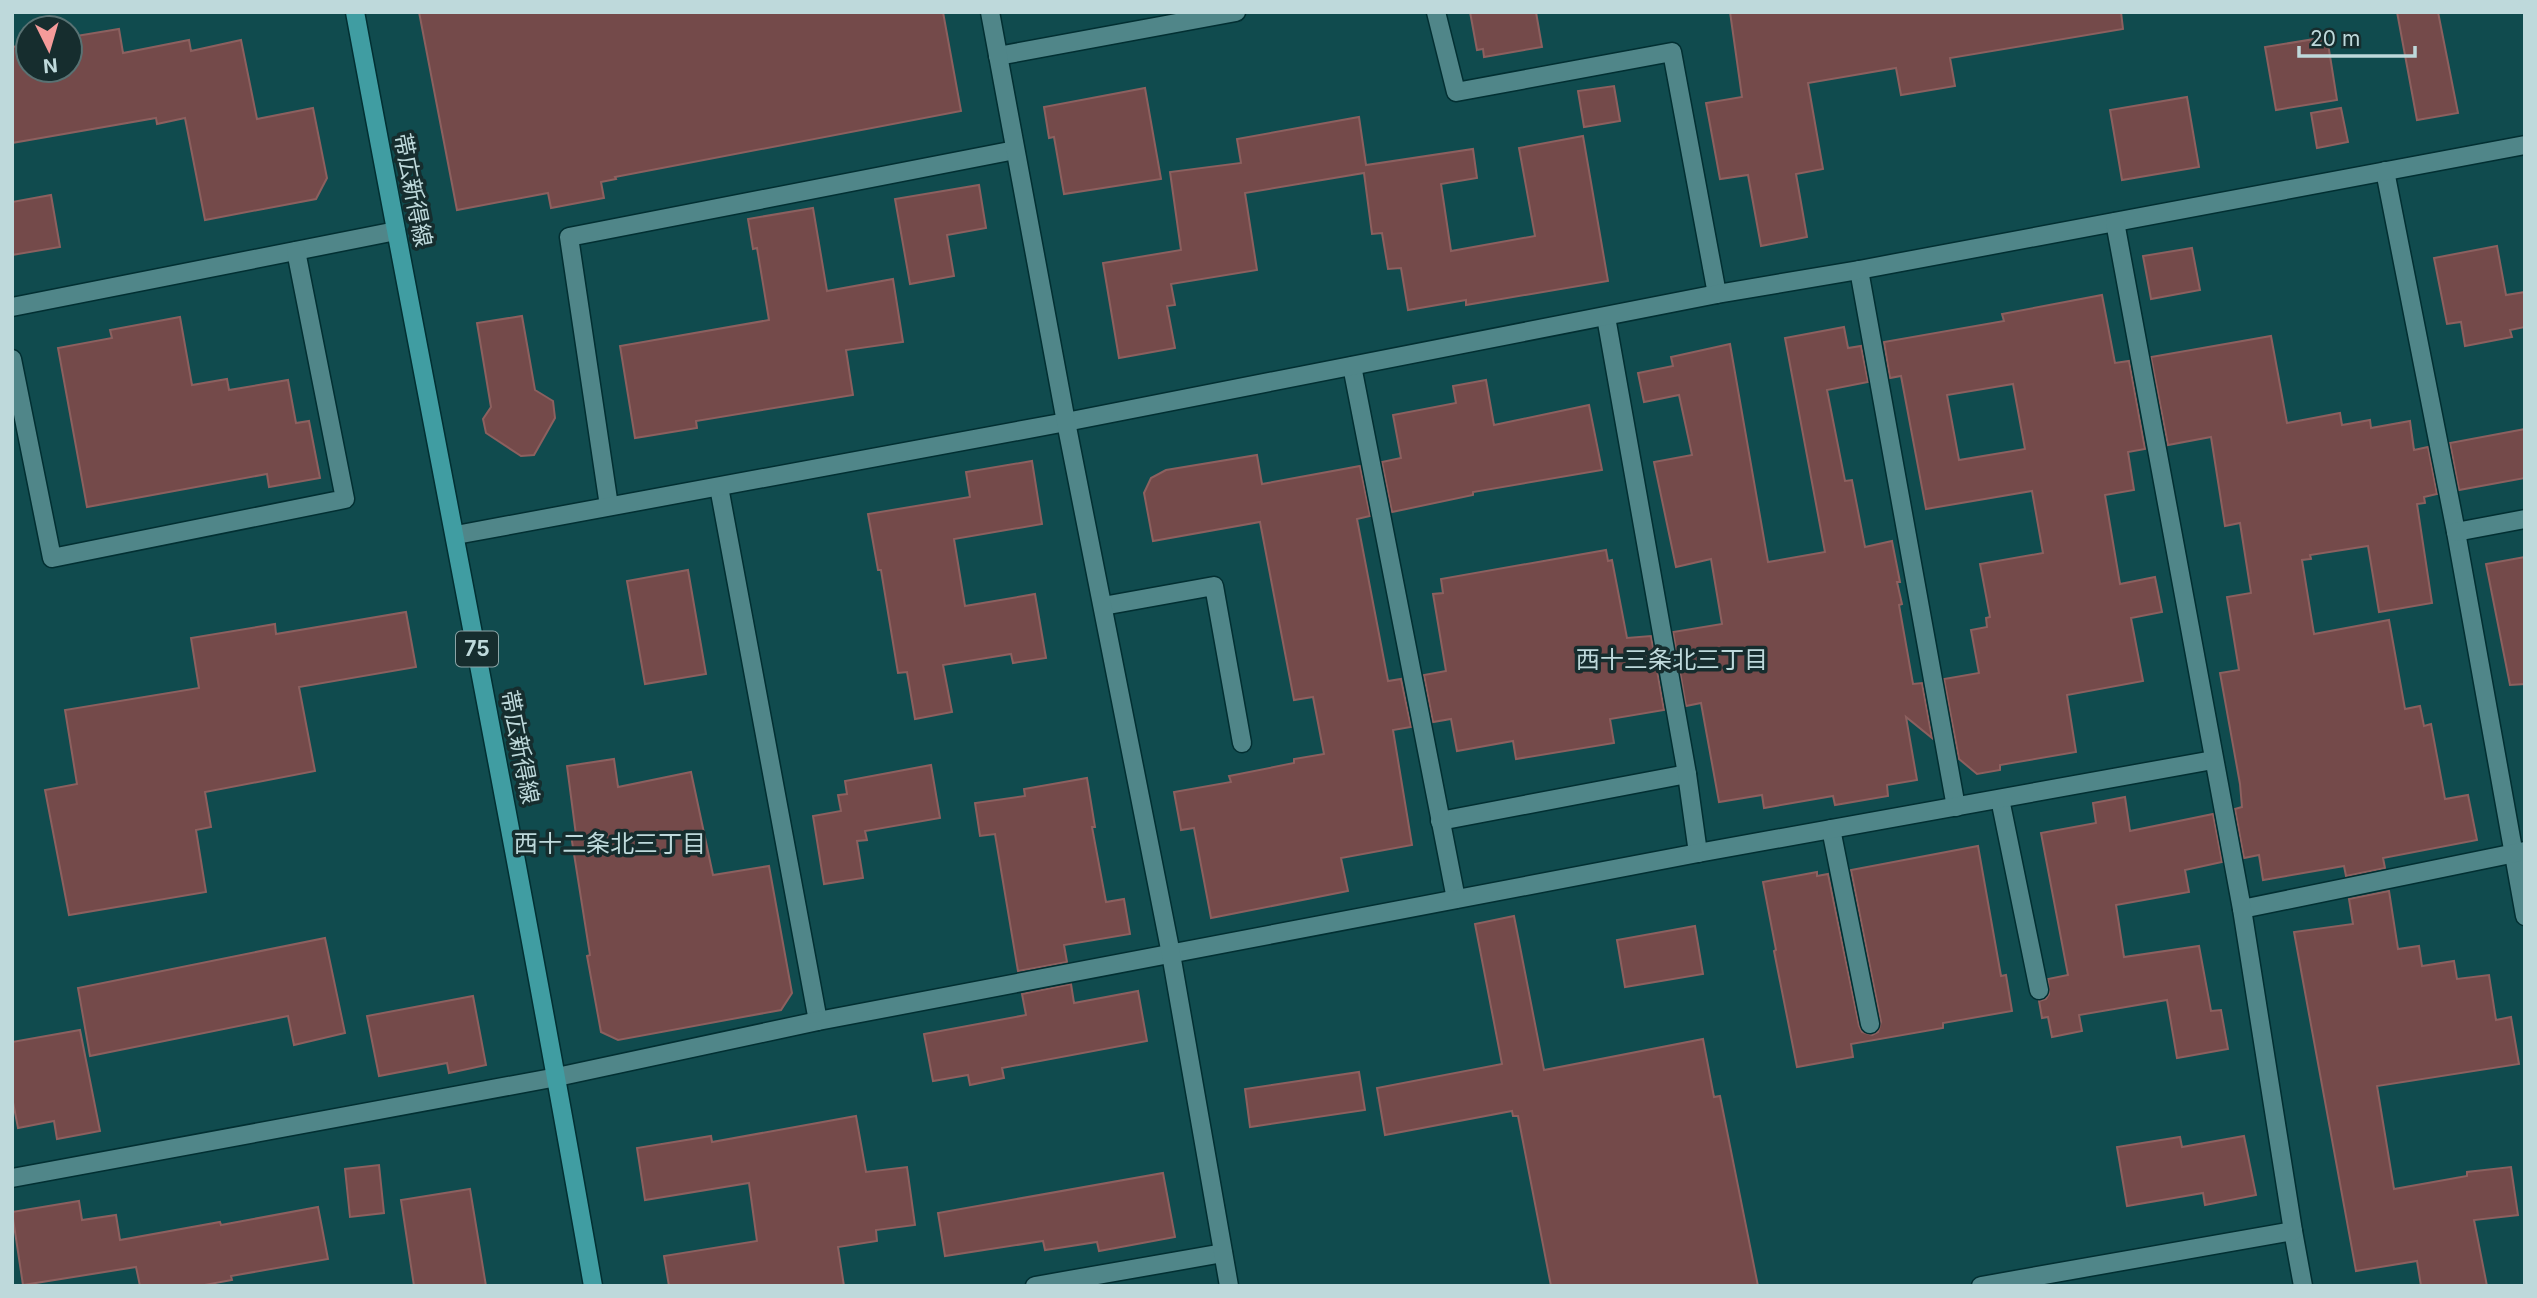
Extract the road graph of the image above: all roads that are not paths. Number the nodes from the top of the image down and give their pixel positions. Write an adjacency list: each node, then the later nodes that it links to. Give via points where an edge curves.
1 (355, 12): 10 (main road, 帯広新得線 / 75)
2 (990, 12): 5 (street)
3 (1236, 12): 5 (street)
4 (1436, 12): 13 (street, via 1456,92 1672,52)
5 (998, 56): 7 (street)
6 (2525, 145): 8 (street)
7 (1015, 150): 18 (street); 20 (street, via 569,237)
8 (2385, 171): 9 (street); 22 (street)
9 (2115, 222): 12 (street); 26 (street)
10 (396, 231): 11 (street); 23 (main road, 帯広新得線 / 75)
11 (296, 251): 14 (street); 16 (street, via 345,499 52,558)
12 (1859, 270): 13 (street); 29 (street)
13 (1717, 294): 15 (street)
14 (12, 307)
15 (1606, 317): 17 (street); 27 (street)
16 (12, 359)
17 (1352, 366): 18 (street); 30 (street)
18 (1066, 422): 19 (street); 24 (street)
19 (719, 487): 20 (street); 39 (street)
20 (609, 506): 23 (street)
21 (2525, 519): 22 (street)
22 (2456, 532): 32 (street)
23 (456, 535): 41 (main road, 帯広新得線 / 75)
24 (1103, 606): 25 (street, via 1214,586); 37 (street)
25 (1242, 743)
26 (2213, 760): 28 (street); 35 (street)
27 (1687, 774): 30 (street); 33 (street)
28 (2000, 799): 29 (street); 38 (street)
29 (1956, 807): 31 (street)
30 (1440, 821): 34 (street)
31 (1831, 830): 33 (street); 40 (street)
32 (2519, 852): 35 (street); 36 (street)
33 (1698, 853): 34 (street)
34 (1455, 899): 37 (street)
35 (2242, 909): 43 (street)
36 (2525, 916)
37 (1171, 954): 39 (street); 44 (street)
38 (2039, 990)
39 (818, 1021): 41 (street)
40 (1870, 1024)
41 (556, 1077): 42 (street); 45 (main road, 帯広新得線 / 75)
42 (12, 1178)
43 (2293, 1231): 48 (street); 49 (street)
44 (1223, 1252): 46 (street); 47 (street)
45 (593, 1286)
46 (1034, 1286)
47 (1229, 1286)
48 (1981, 1286)
49 (2303, 1286)

